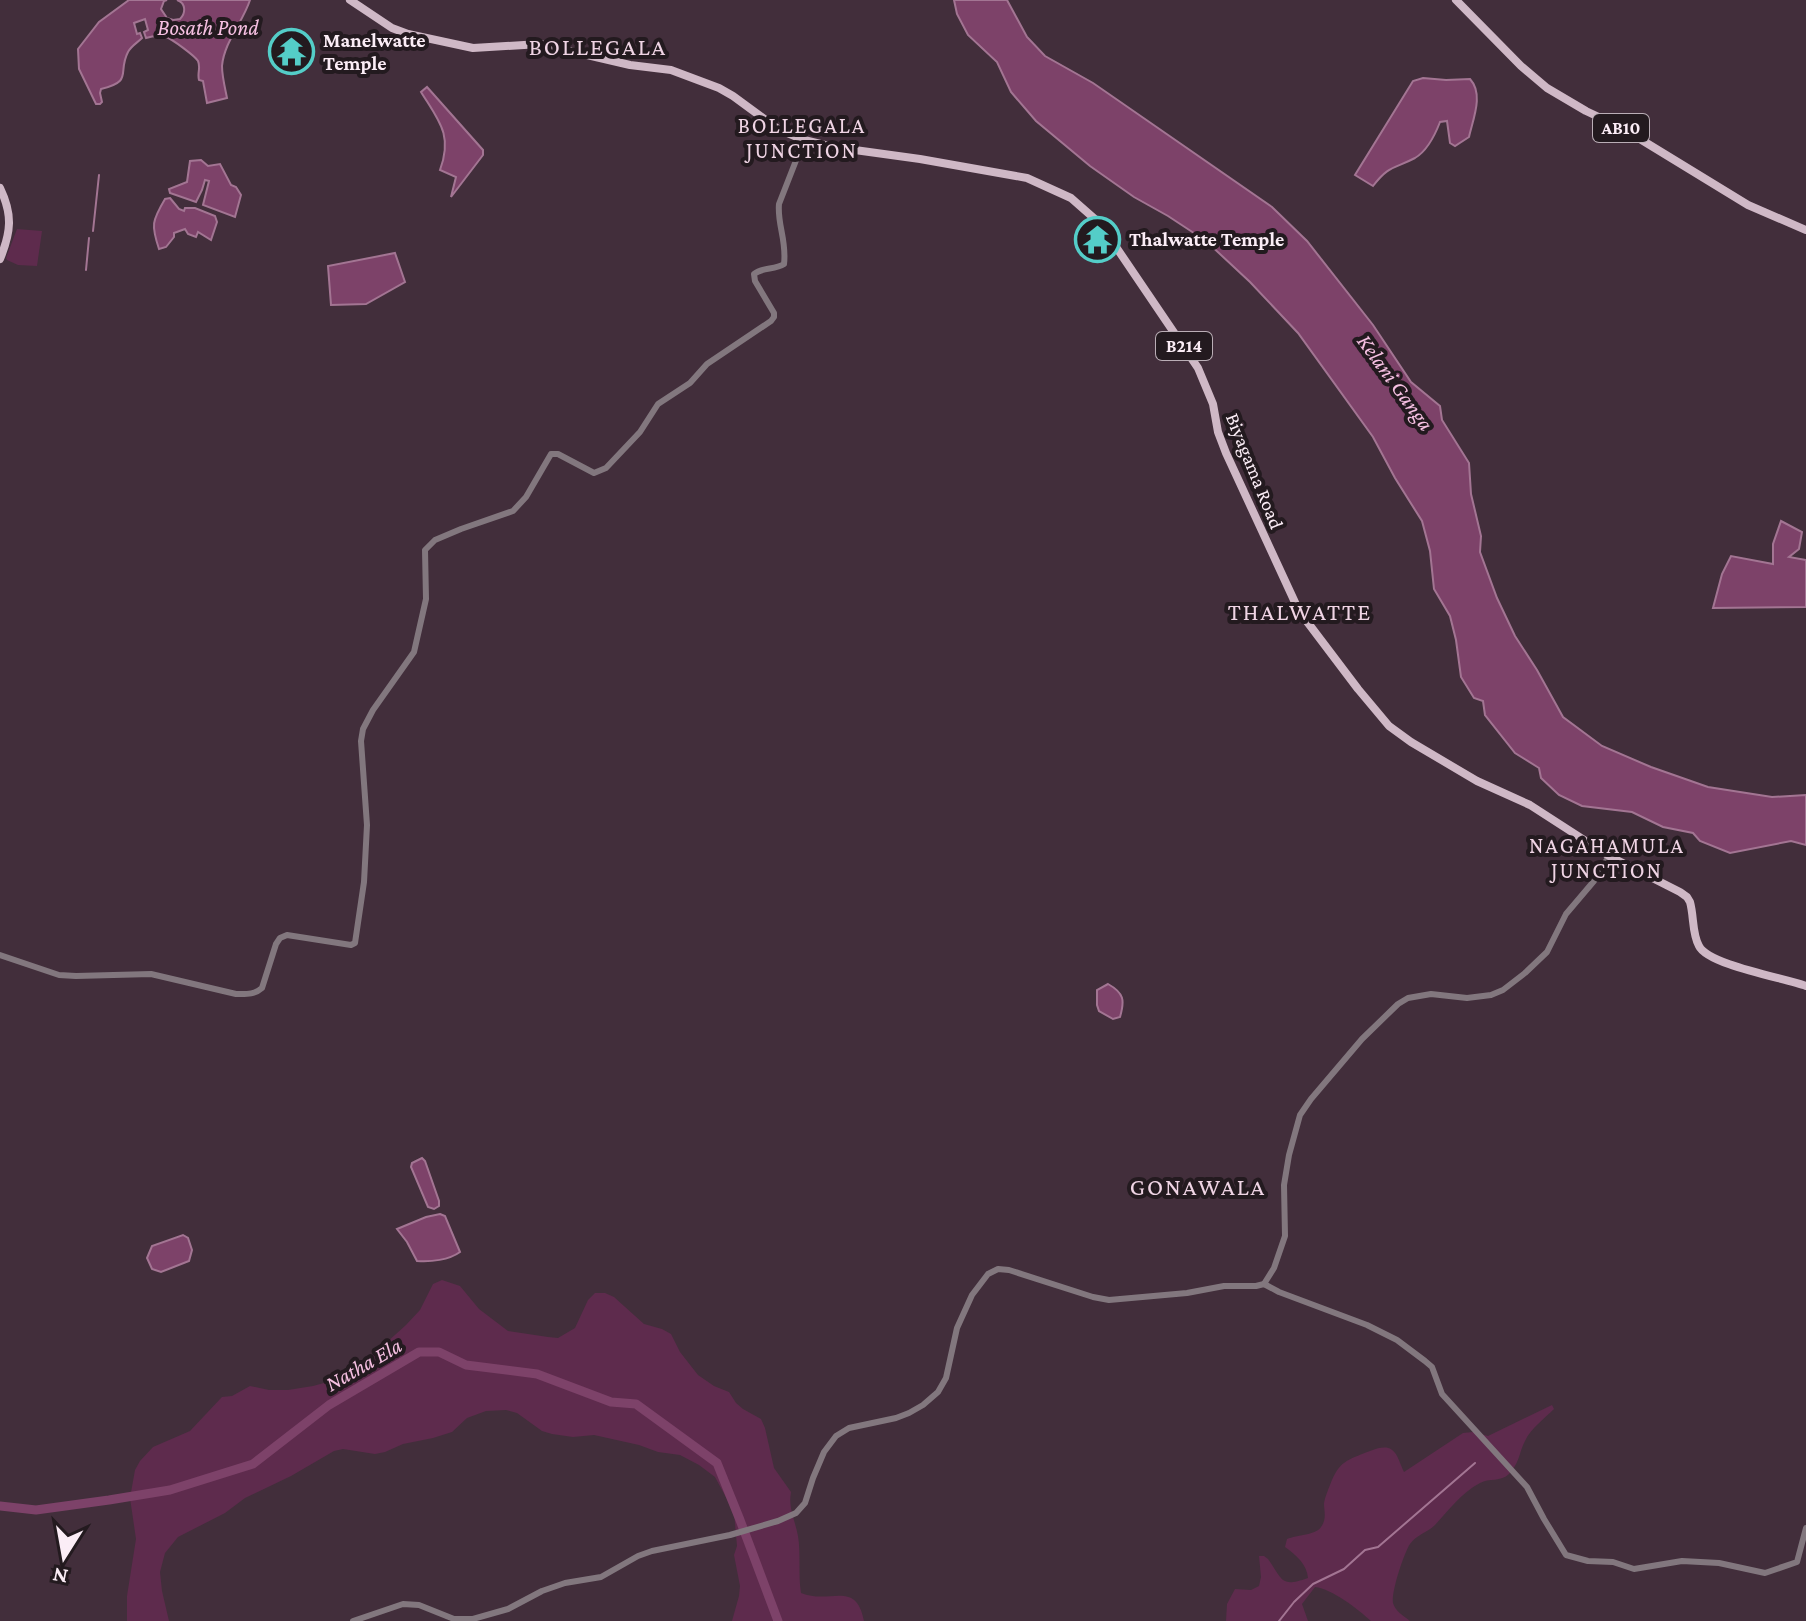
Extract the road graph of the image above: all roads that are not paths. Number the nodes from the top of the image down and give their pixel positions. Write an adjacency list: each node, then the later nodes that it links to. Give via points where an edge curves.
1 (350, 0): 3 (main road, Biyagama Road / B214, via 392,28 418,37 473,48 540,44 671,70 719,88 778,129)
2 (1456, 0): 5 (main road, AB10, via 1547,88 1748,205)
3 (804, 140): 7 (main road, Biyagama Road / B214, via 1027,178 1071,198 1096,220 1198,368 1226,453 1299,611 1358,689 1389,726 1411,742 1543,812); 8 (street, via 779,204 784,264 754,274 774,313 771,321 658,404 606,468 594,473 551,454 513,511 435,540 425,550 426,599 414,652 363,729 367,825 355,943 280,938 262,988 248,994 151,974 59,975)
4 (0, 188): 6 (main road, via 10,225)
5 (1806, 230)
6 (0, 259)
7 (1609, 856): 9 (main road, Biyagama Road / B214, via 1687,897 1698,945 1707,956); 10 (street, via 1566,914 1547,952 1525,973 1491,995 1408,998 1362,1039 1311,1099 1300,1115 1289,1155 1285,1236)
8 (0, 955)
9 (1806, 986)
10 (1264, 1284): 11 (street, via 1375,1328 1432,1367 1453,1407 1527,1487 1566,1555 1634,1569 1682,1561 1765,1573 1797,1562); 12 (street, via 1109,1300 1015,1271 994,1271 981,1281 965,1309 938,1392 902,1416 841,1432 824,1452 802,1509 786,1518 652,1551 601,1577 565,1583 469,1620 403,1604)
11 (1806, 1528)
12 (353, 1621)

